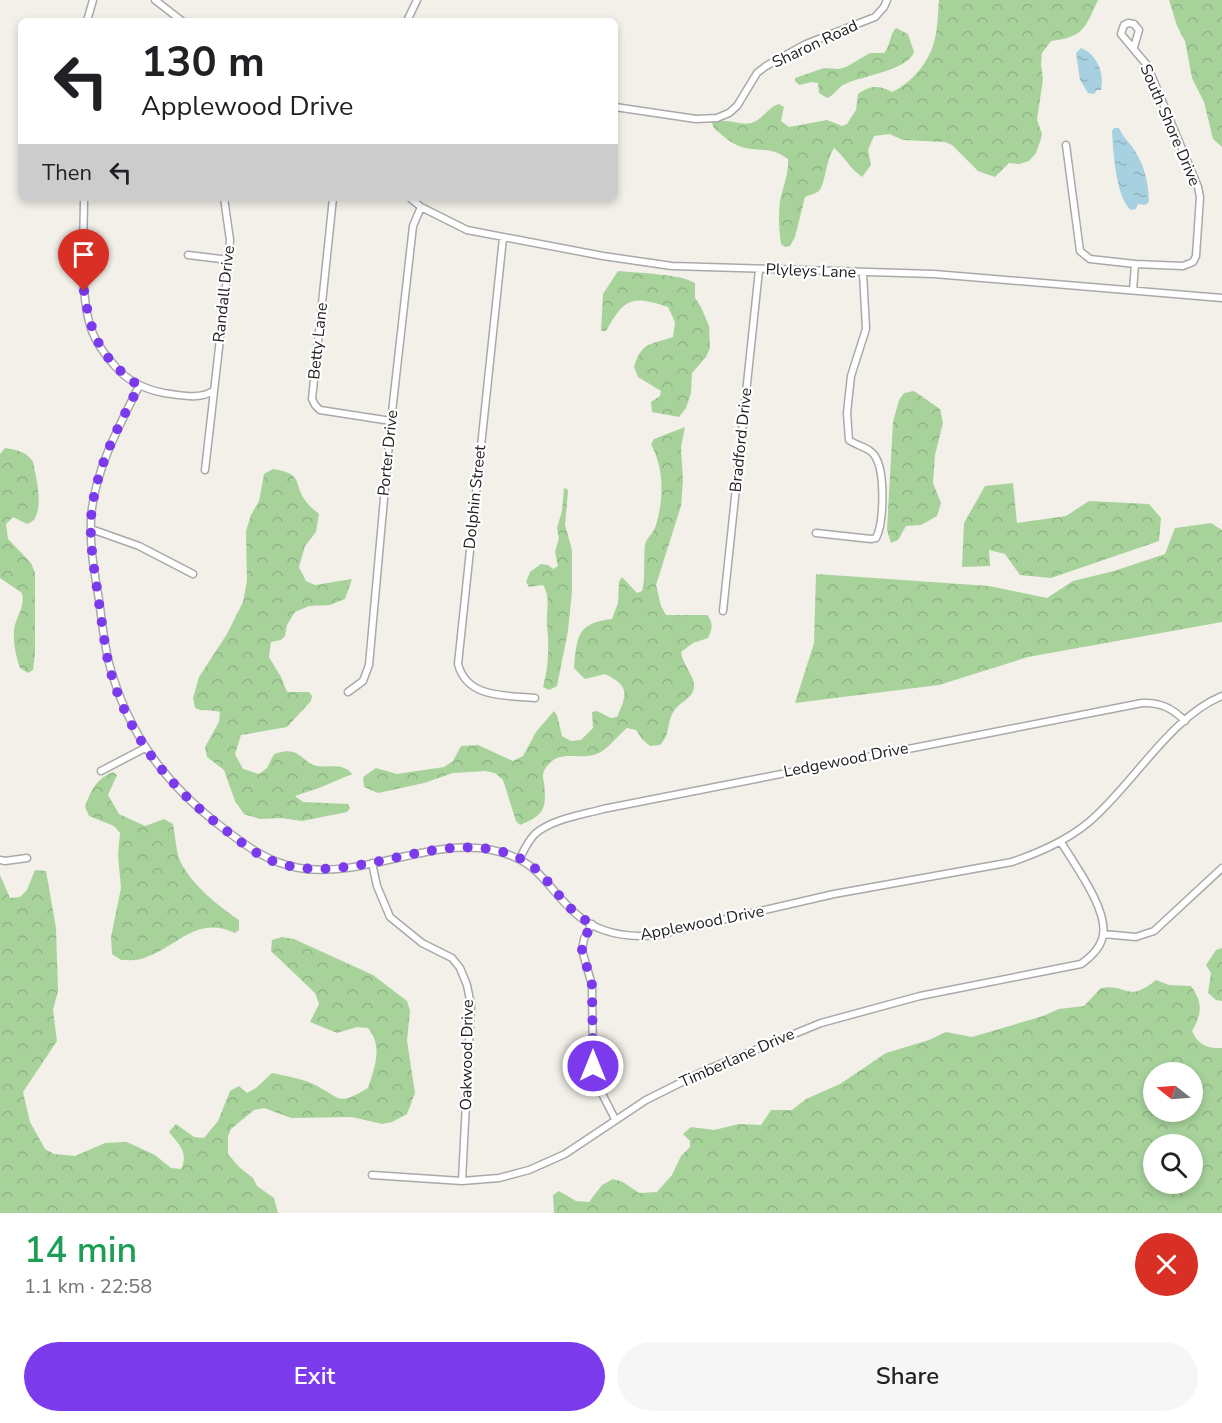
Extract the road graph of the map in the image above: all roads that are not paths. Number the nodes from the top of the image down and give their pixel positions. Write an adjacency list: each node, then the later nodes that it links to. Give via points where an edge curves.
1 (93, 0): 5 (street)
2 (155, 0): 6 (street)
3 (417, 0): 7 (street)
4 (886, 0): 9 (street, Sharon Road, via 874,17 806,44 766,66 757,73 737,106 717,118 696,119)
5 (88, 18)
6 (178, 18)
7 (408, 18)
8 (1134, 47): 19 (street, South Shore Drive, via 1155,82 1200,197 1193,262 1183,266)
9 (618, 107)
10 (1066, 145): 19 (street, via 1080,251 1090,259)
11 (84, 201): 24 (street, via 84,291 88,319 107,356)
12 (224, 201): 18 (street, Randall Drive, via 230,240)
13 (333, 201): 26 (street, Betty Lane, via 312,399 320,410)
14 (414, 201): 15 (street, Plyleys Lane)
15 (421, 207): 16 (street, Plyleys Lane, via 467,230); 26 (street, Porter Drive, via 413,226)
16 (503, 238): 20 (street, Plyleys Lane, via 672,266); 34 (street, Dolphin Street, via 458,664 463,678 476,689)
17 (188, 255): 18 (street)
18 (228, 260): 25 (street, Randall Drive)
19 (1135, 264): 22 (street)
20 (759, 270): 21 (street, Plyleys Lane); 31 (street, Bradford Drive)
21 (863, 273): 22 (street, Plyleys Lane, via 934,274); 29 (street, via 866,329 851,376 847,432 849,440 870,451 880,469 879,531 871,539)
22 (1133, 290): 23 (street, Plyleys Lane)
23 (1222, 298)
24 (139, 386): 25 (street, via 181,395 207,395); 28 (street, Applewood Drive, via 100,471)
25 (213, 391): 27 (street, Randall Drive)
26 (391, 421): 32 (street, Porter Drive, via 369,665 363,681)
27 (205, 470)
28 (91, 529): 30 (street, via 139,546); 36 (street, Applewood Drive, via 108,661 121,701)
29 (816, 533)
30 (193, 574)
31 (723, 611)
32 (348, 692)
33 (1222, 696): 35 (street, Applewood Drive)
34 (535, 698)
35 (1185, 721): 38 (street, Applewood Drive, via 1097,814); 40 (street, Ledgewood Drive, via 1167,707 1155,702 1142,703 603,809 537,833)
36 (145, 748): 37 (street); 42 (street, Applewood Drive, via 197,808 252,850 299,868 319,870)
37 (100, 771)
38 (1061, 842): 44 (street, Applewood Drive, via 1012,861 834,894 657,935 617,934); 45 (street, via 1093,897)
39 (27, 858): 41 (street)
40 (520, 858): 42 (street, Applewood Drive, via 467,848); 44 (street, Applewood Drive, via 577,915)
41 (0, 860)
42 (372, 863): 48 (street, Oakwood Drive, via 390,917 422,943 452,958 467,985 471,1005)
43 (1222, 868): 45 (street, via 1154,931 1136,937)
44 (592, 924): 46 (street, via 582,950 592,985 593,1066 596,1082)
45 (1103, 934): 46 (street, Timberlane Drive, via 1098,948 1081,964 920,996 821,1023 706,1070)
46 (615, 1119): 48 (street, Timberlane Drive, via 565,1154 529,1170)
47 (372, 1175): 48 (street, Timberlane Drive)
48 (462, 1182)

